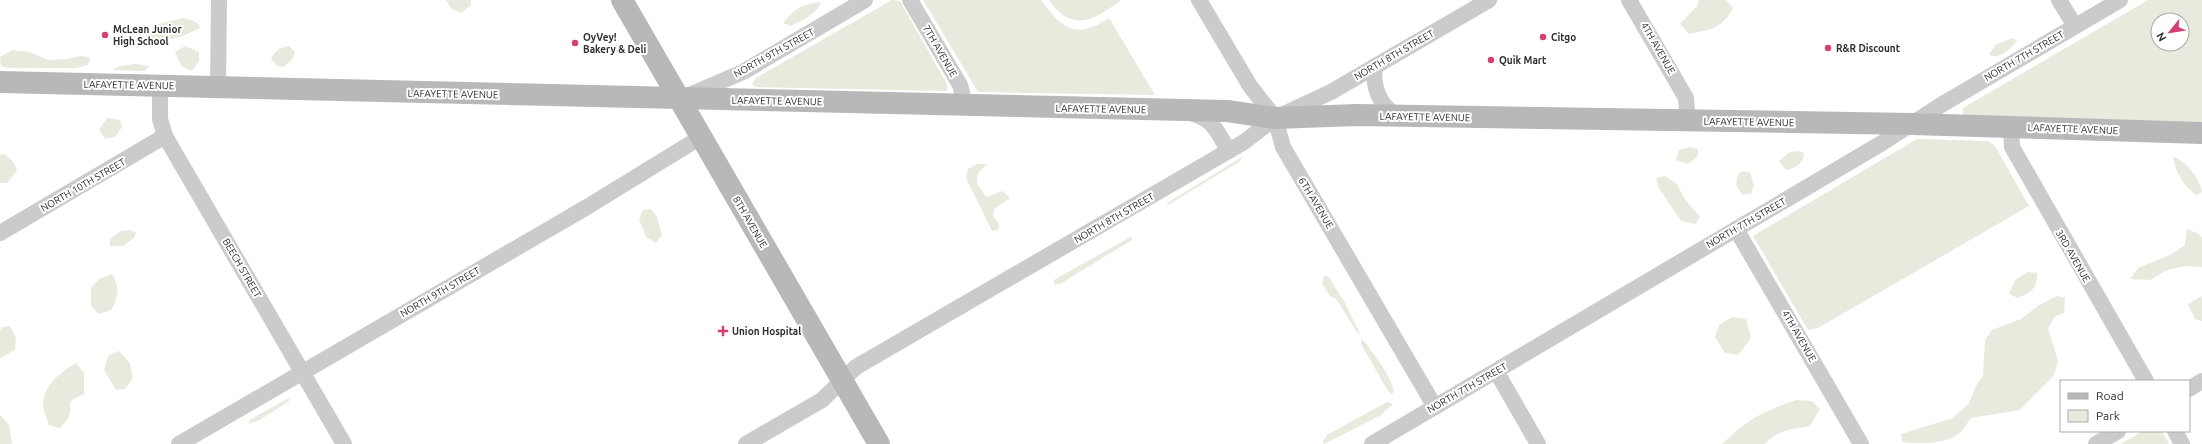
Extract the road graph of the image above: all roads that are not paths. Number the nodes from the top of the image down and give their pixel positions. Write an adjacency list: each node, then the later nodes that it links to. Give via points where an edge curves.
1 (219, 0): 14 (street)
2 (622, 0): 15 (street, 8TH AVENUE)
3 (865, 0): 15 (street, NORTH 9TH STREET, via 743,72)
4 (910, 0): 16 (street, 7TH AVENUE, via 960,85)
5 (1199, 0): 19 (street, 6TH AVENUE, via 1250,86)
6 (1489, 0): 11 (street, NORTH 8TH STREET)
7 (1629, 0): 20 (street, 4TH AVENUE, via 1686,98)
8 (2059, 0): 10 (street)
9 (2120, 0): 10 (street, NORTH 7TH STREET)
10 (2075, 26): 21 (street, NORTH 7TH STREET)
11 (1376, 66): 18 (street, via 1374,82 1378,93 1385,107); 19 (street, NORTH 8TH STREET, via 1331,92)
12 (0, 82): 13 (street, LAFAYETTE AVENUE)
13 (160, 86): 14 (street, LAFAYETTE AVENUE); 24 (street, BEECH STREET, via 160,119)
14 (218, 88): 15 (street, LAFAYETTE AVENUE)
15 (680, 100): 16 (street, LAFAYETTE AVENUE); 25 (street, 8TH AVENUE)
16 (962, 105): 17 (street, LAFAYETTE AVENUE)
17 (1183, 110): 19 (street, LAFAYETTE AVENUE, via 1227,111); 26 (street, via 1212,123)
18 (1397, 116): 19 (street, LAFAYETTE AVENUE); 20 (street, LAFAYETTE AVENUE)
19 (1275, 118): 26 (street, NORTH 8TH STREET); 35 (street, 6TH AVENUE, via 1282,147)
20 (1688, 121): 21 (street, LAFAYETTE AVENUE)
21 (1912, 124): 22 (street, LAFAYETTE AVENUE); 27 (street, NORTH 7TH STREET)
22 (2011, 127): 23 (street, LAFAYETTE AVENUE); 32 (street, 3RD AVENUE, via 2015,153)
23 (2202, 132)
24 (165, 136): 28 (street, NORTH 10TH STREET); 30 (street, BEECH STREET)
25 (701, 137): 30 (street, NORTH 9TH STREET, via 593,203); 31 (street, 8TH AVENUE)
26 (1229, 151): 31 (street, NORTH 8TH STREET, via 856,367)
27 (1736, 229): 29 (street, NORTH 7TH STREET); 44 (street, 4TH AVENUE)
28 (0, 233)
29 (1496, 371): 35 (street, NORTH 7TH STREET); 43 (street)
30 (302, 372): 38 (street, NORTH 9TH STREET); 39 (street, BEECH STREET)
31 (842, 380): 40 (street, NORTH 8TH STREET, via 822,400); 41 (street, 8TH AVENUE)
32 (2145, 380)
33 (2202, 381): 34 (street)
34 (2190, 388)
35 (1435, 407): 42 (street, NORTH 7TH STREET)
36 (2116, 432): 45 (street)
37 (2176, 432): 46 (street)
38 (179, 444)
39 (344, 444)
40 (746, 444)
41 (879, 444)
42 (1372, 444)
43 (1538, 444)
44 (1861, 444)
45 (2096, 444)
46 (2182, 444)

